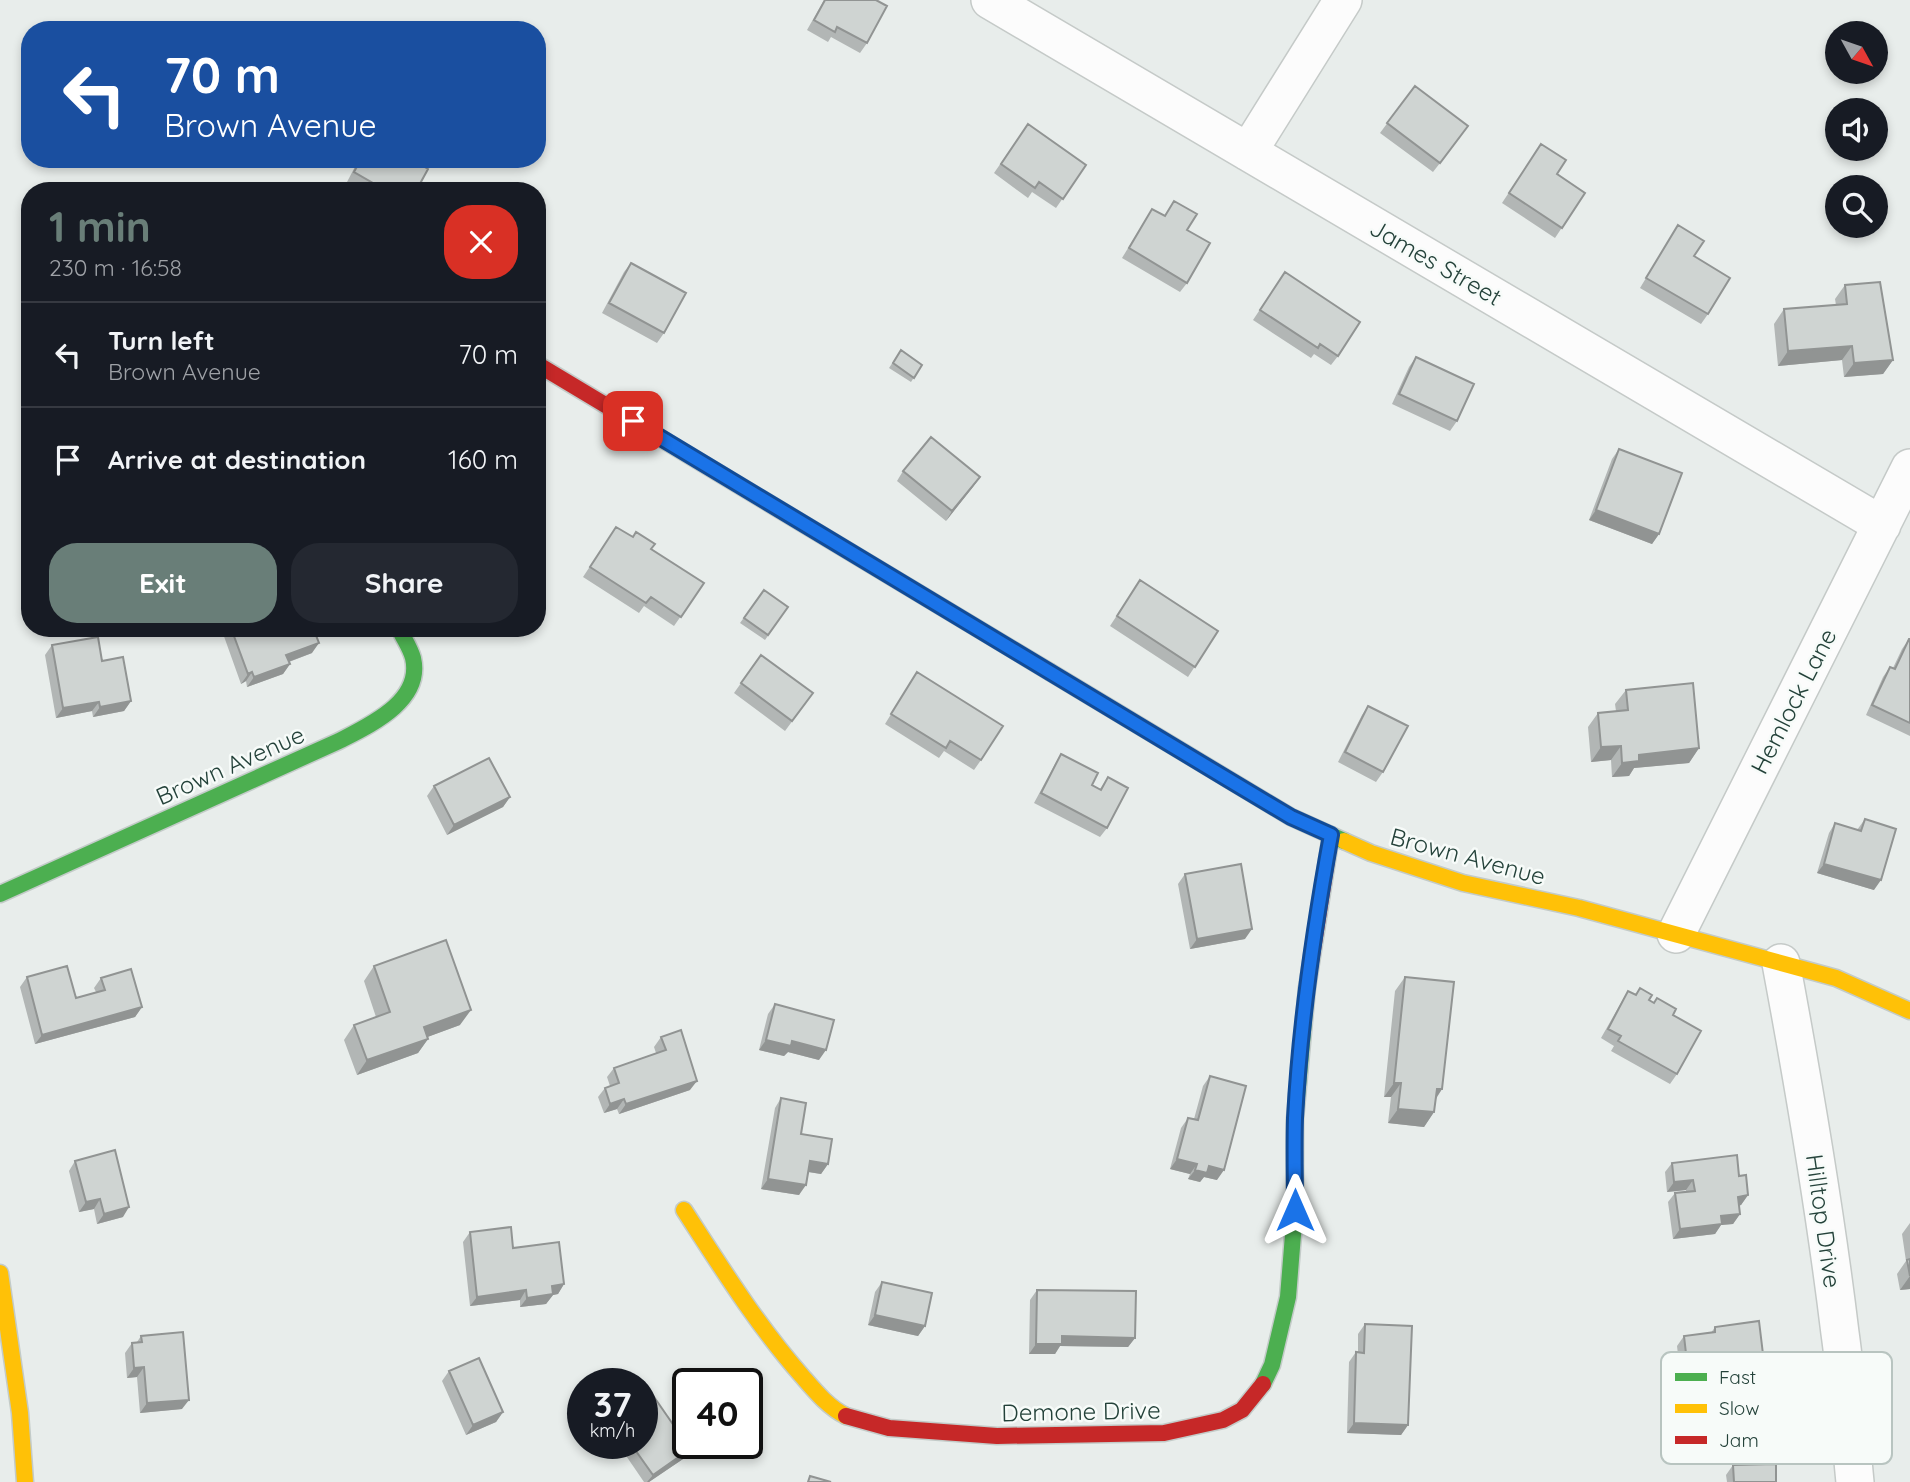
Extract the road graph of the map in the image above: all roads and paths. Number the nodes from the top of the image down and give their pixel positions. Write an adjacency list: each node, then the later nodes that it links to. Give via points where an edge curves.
1 (990, 0): 3 (street, James Street)
2 (1343, 0): 3 (street)
3 (1248, 152): 6 (street, James Street)
4 (546, 369): 8 (street, Brown Avenue, via 1291,817)
5 (1910, 468): 6 (street, Hemlock Lane)
6 (1882, 525): 10 (street, Hemlock Lane)
7 (403, 637): 9 (street, Brown Avenue, via 413,659 411,686 381,718)
8 (1331, 835): 10 (street, Brown Avenue, via 1463,883); 13 (street, Demone Drive, via 1301,1046 1288,1297 1272,1365 1242,1410 1223,1420 1164,1433 997,1436 889,1428 843,1415 825,1402 786,1358)
9 (0, 894)
10 (1676, 934): 11 (street, Brown Avenue)
11 (1781, 963): 12 (street, Brown Avenue, via 1836,978); 15 (street, Hilltop Drive)
12 (1910, 1011)
13 (684, 1210)
14 (0, 1273): 17 (street, via 20,1413)
15 (1843, 1352)
16 (1853, 1464): 18 (street, Hilltop Drive)
17 (24, 1482)
18 (1855, 1482)

